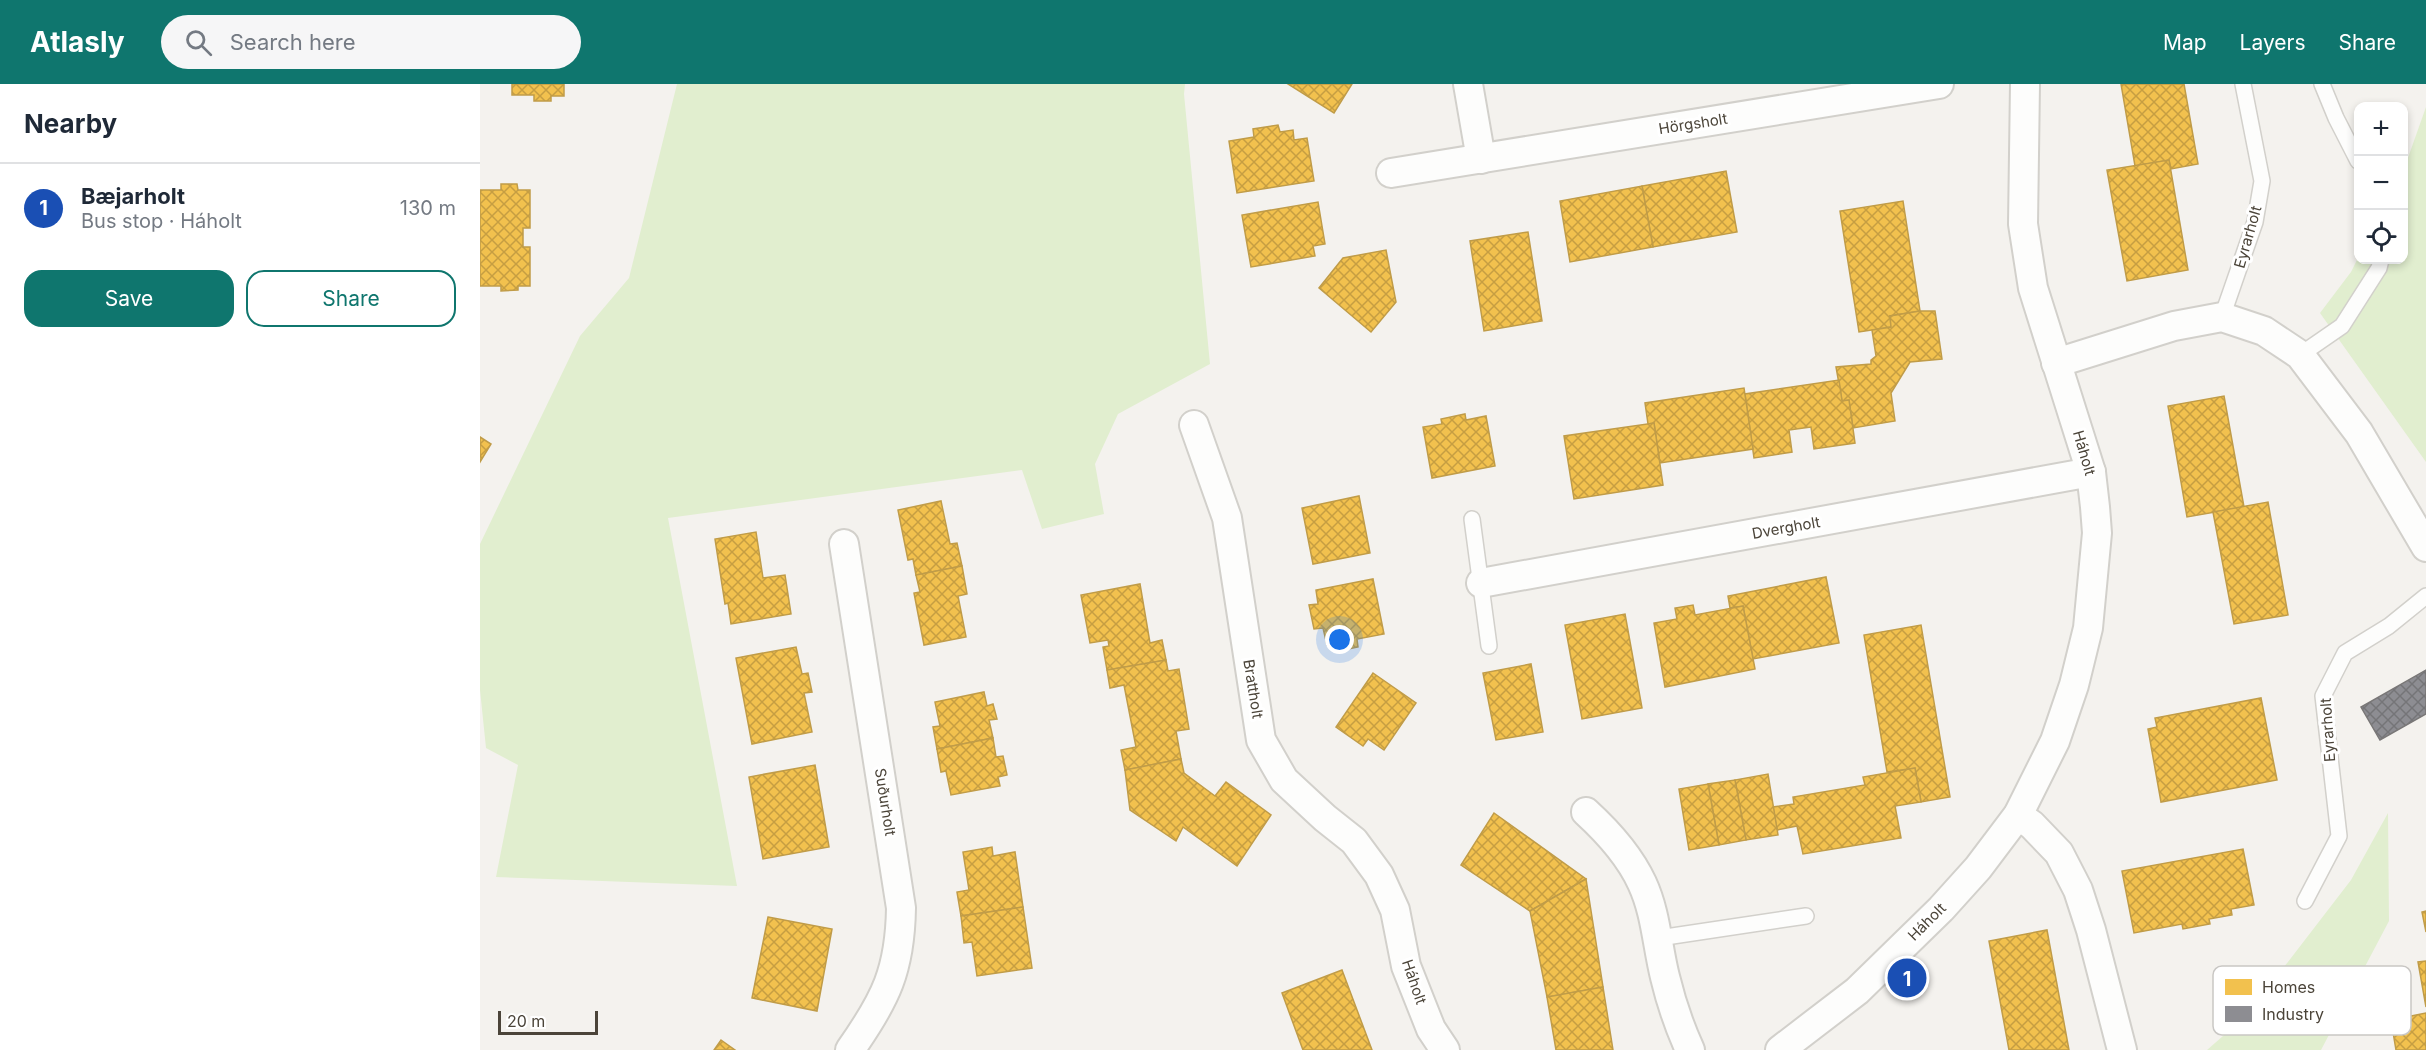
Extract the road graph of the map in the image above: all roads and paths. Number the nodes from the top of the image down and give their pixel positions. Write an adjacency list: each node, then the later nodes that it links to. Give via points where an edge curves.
1 (1468, 84): 8 (street)
2 (1939, 84): 6 (street, Hörgsholt)
3 (2025, 84): 13 (street, Háholt, via 2023,224 2033,288)
4 (2242, 84): 11 (lane, Eyrarholt, via 2262,181 2255,222)
5 (2322, 84): 7 (lane)
6 (1906, 87): 8 (street, Hörgsholt)
7 (2355, 156)
8 (1480, 159): 9 (street, Hörgsholt)
9 (1391, 173)
10 (2380, 264): 12 (lane, via 2342,326)
11 (2222, 317): 12 (street, via 2264,331); 13 (street, via 2174,326)
12 (2300, 355): 18 (street, via 2359,433)
13 (2056, 363): 15 (street, Háholt)
14 (1194, 425): 25 (street, Brattholt, via 1227,518 1262,740 1284,780 1368,858)
15 (2091, 472): 19 (street, Dvergholt); 23 (street, Háholt, via 2097,533 2088,628 2055,741)
16 (1472, 519): 19 (lane)
17 (844, 544): 29 (street, Suðurholt, via 902,908 901,936 888,990)
18 (2426, 547)
19 (1481, 583): 21 (lane)
20 (2426, 596): 24 (lane, Eyrarholt, via 2389,626 2345,653 2323,696 2339,836)
21 (1489, 646)
22 (1586, 812): 27 (street, via 1628,859 1642,884)
23 (2018, 815): 28 (street, Háholt, via 1941,909 1857,991); 32 (street, via 2059,853 2078,890)
24 (2305, 901)
25 (1395, 910): 30 (street, Háholt, via 1406,966 1431,1029)
26 (1806, 916): 27 (lane)
27 (1659, 938): 31 (street, via 1664,975)
28 (1790, 1046)
29 (850, 1050)
30 (1445, 1050)
31 (1690, 1050)
32 (2122, 1050)

